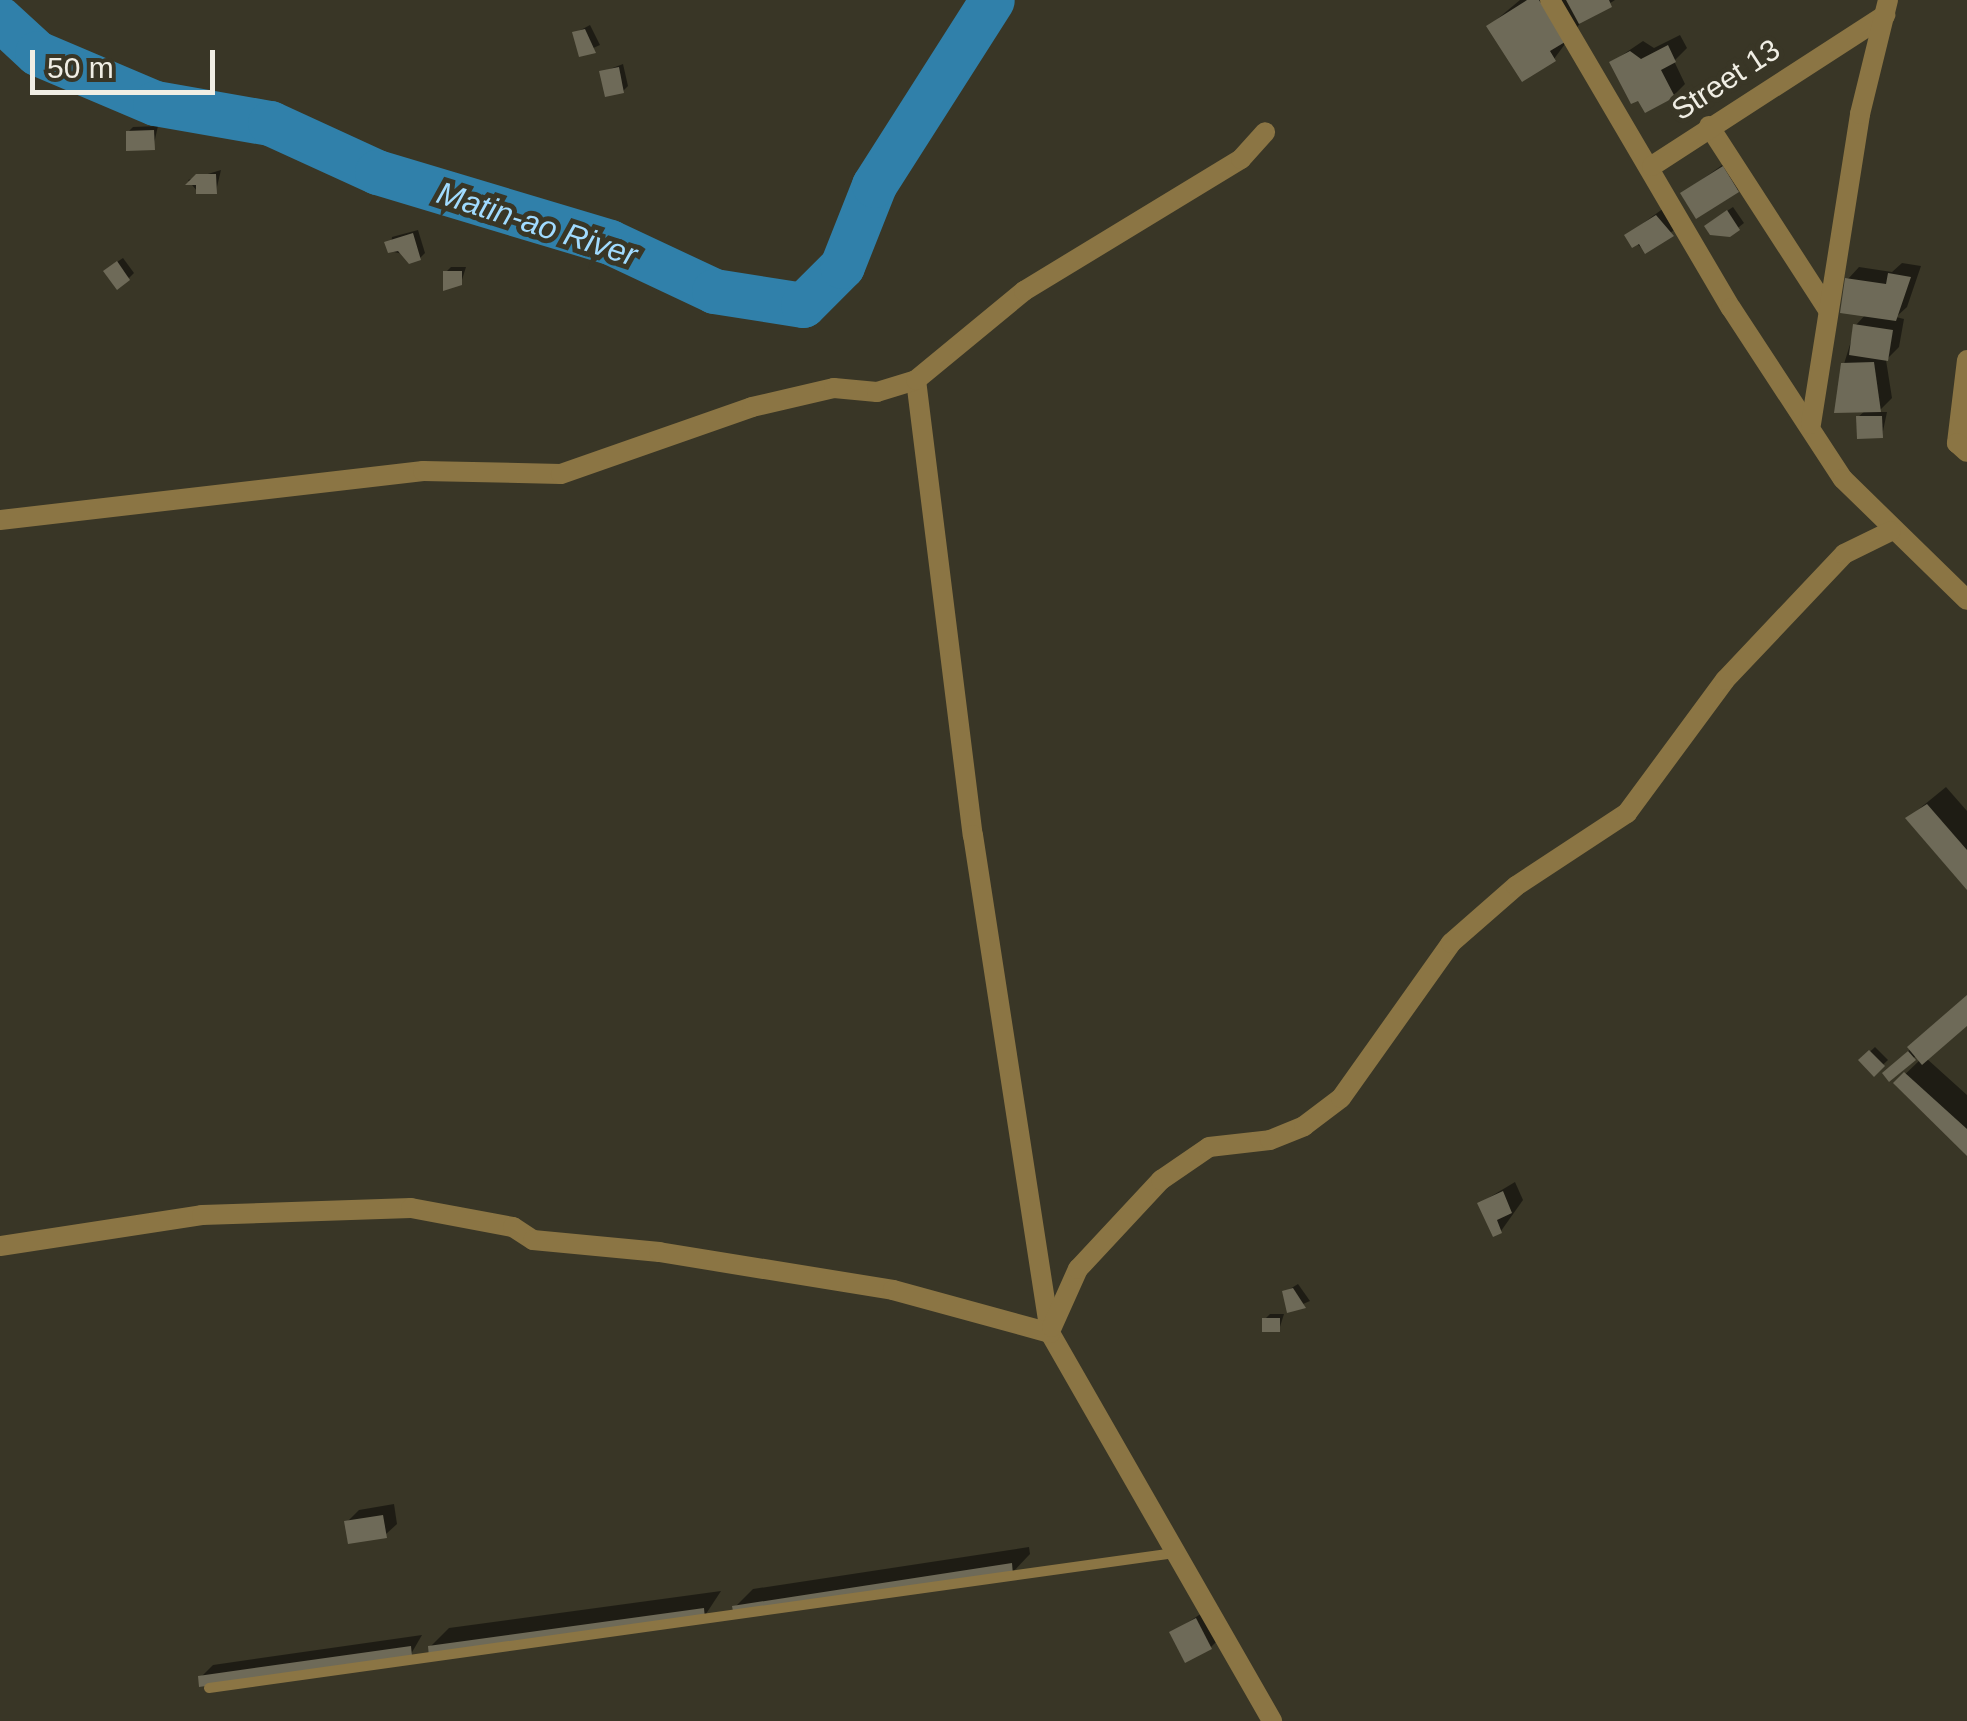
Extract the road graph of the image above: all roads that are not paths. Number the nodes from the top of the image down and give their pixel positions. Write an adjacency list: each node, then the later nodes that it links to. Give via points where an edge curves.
1 (1550, 0): 5 (street)
2 (1886, 7): 3 (street, Street 13); 6 (street, via 1860,114)
3 (1710, 126): 5 (street, Street 13); 6 (street)
4 (1264, 132): 8 (street, via 1241,159 1024,291)
5 (1652, 166): 9 (street, via 1731,308)
6 (1828, 310): 9 (street)
7 (1967, 360): 10 (street, via 1957,443)
8 (916, 380): 11 (street, via 877,392 834,388 752,408 561,474 394,473); 15 (street, via 973,835)
9 (1812, 424): 12 (street, via 1852,492)
10 (1967, 452)
11 (0, 520)
12 (1891, 531): 13 (street); 15 (street, via 1844,554 1725,680 1627,812 1516,886 1451,942 1341,1098 1286,1134 1209,1147 1148,1191 1066,1286)
13 (1967, 600)
14 (0, 1246): 15 (street, via 202,1215 410,1208 513,1227 533,1240 659,1252 893,1290)
15 (1050, 1333): 16 (street)
16 (1176, 1552): 17 (lane); 18 (street)
17 (209, 1688)
18 (1272, 1721)

